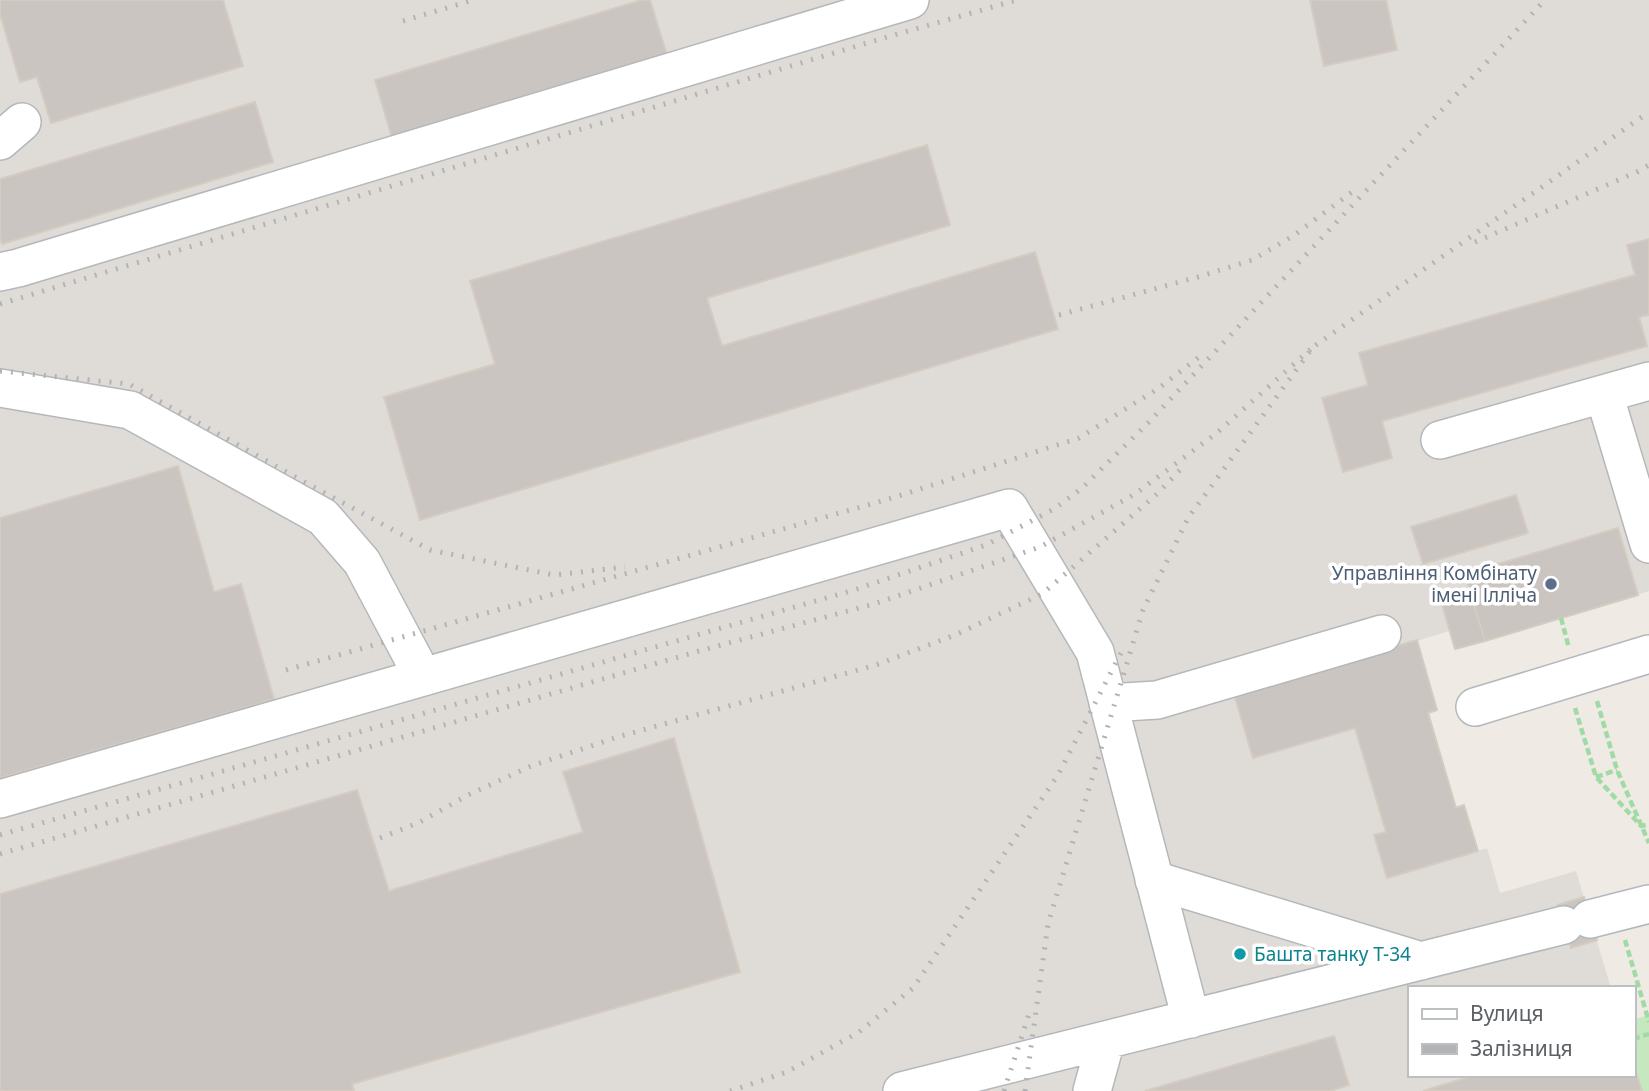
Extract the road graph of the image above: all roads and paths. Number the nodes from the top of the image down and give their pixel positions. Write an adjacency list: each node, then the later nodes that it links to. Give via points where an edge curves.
1 (910, 0): 2 (lane)
2 (0, 272)
3 (1649, 382): 5 (lane)
4 (0, 388): 12 (lane, via 130,410 323,517 362,562)
5 (1604, 394): 6 (lane); 7 (lane)
6 (1440, 440)
7 (1649, 544)
8 (1560, 618): 11 (path)
9 (1382, 634): 13 (lane, via 1157,700)
10 (1649, 654): 11 (lane)
11 (1575, 667): 14 (lane); 15 (path); 16 (path)
12 (423, 677): 13 (lane, via 1009,508 1095,652); 17 (lane)
13 (1108, 703): 21 (lane)
14 (1475, 707)
15 (1617, 770): 16 (path); 19 (path)
16 (1596, 777): 19 (path)
17 (0, 799)
18 (1649, 824): 19 (path)
19 (1642, 826): 20 (path)
20 (1649, 843)
21 (1154, 880): 23 (lane); 28 (lane)
22 (1605, 915): 24 (lane); 26 (path)
23 (1311, 927): 24 (lane); 25 (lane)
24 (1423, 961): 25 (lane)
25 (1325, 985): 28 (lane)
26 (1634, 986)
27 (1635, 988): 29 (path)
28 (1191, 1019): 30 (lane)
29 (1649, 1022)
30 (1106, 1040): 31 (lane); 32 (lane)
31 (902, 1091)
32 (1092, 1091)

